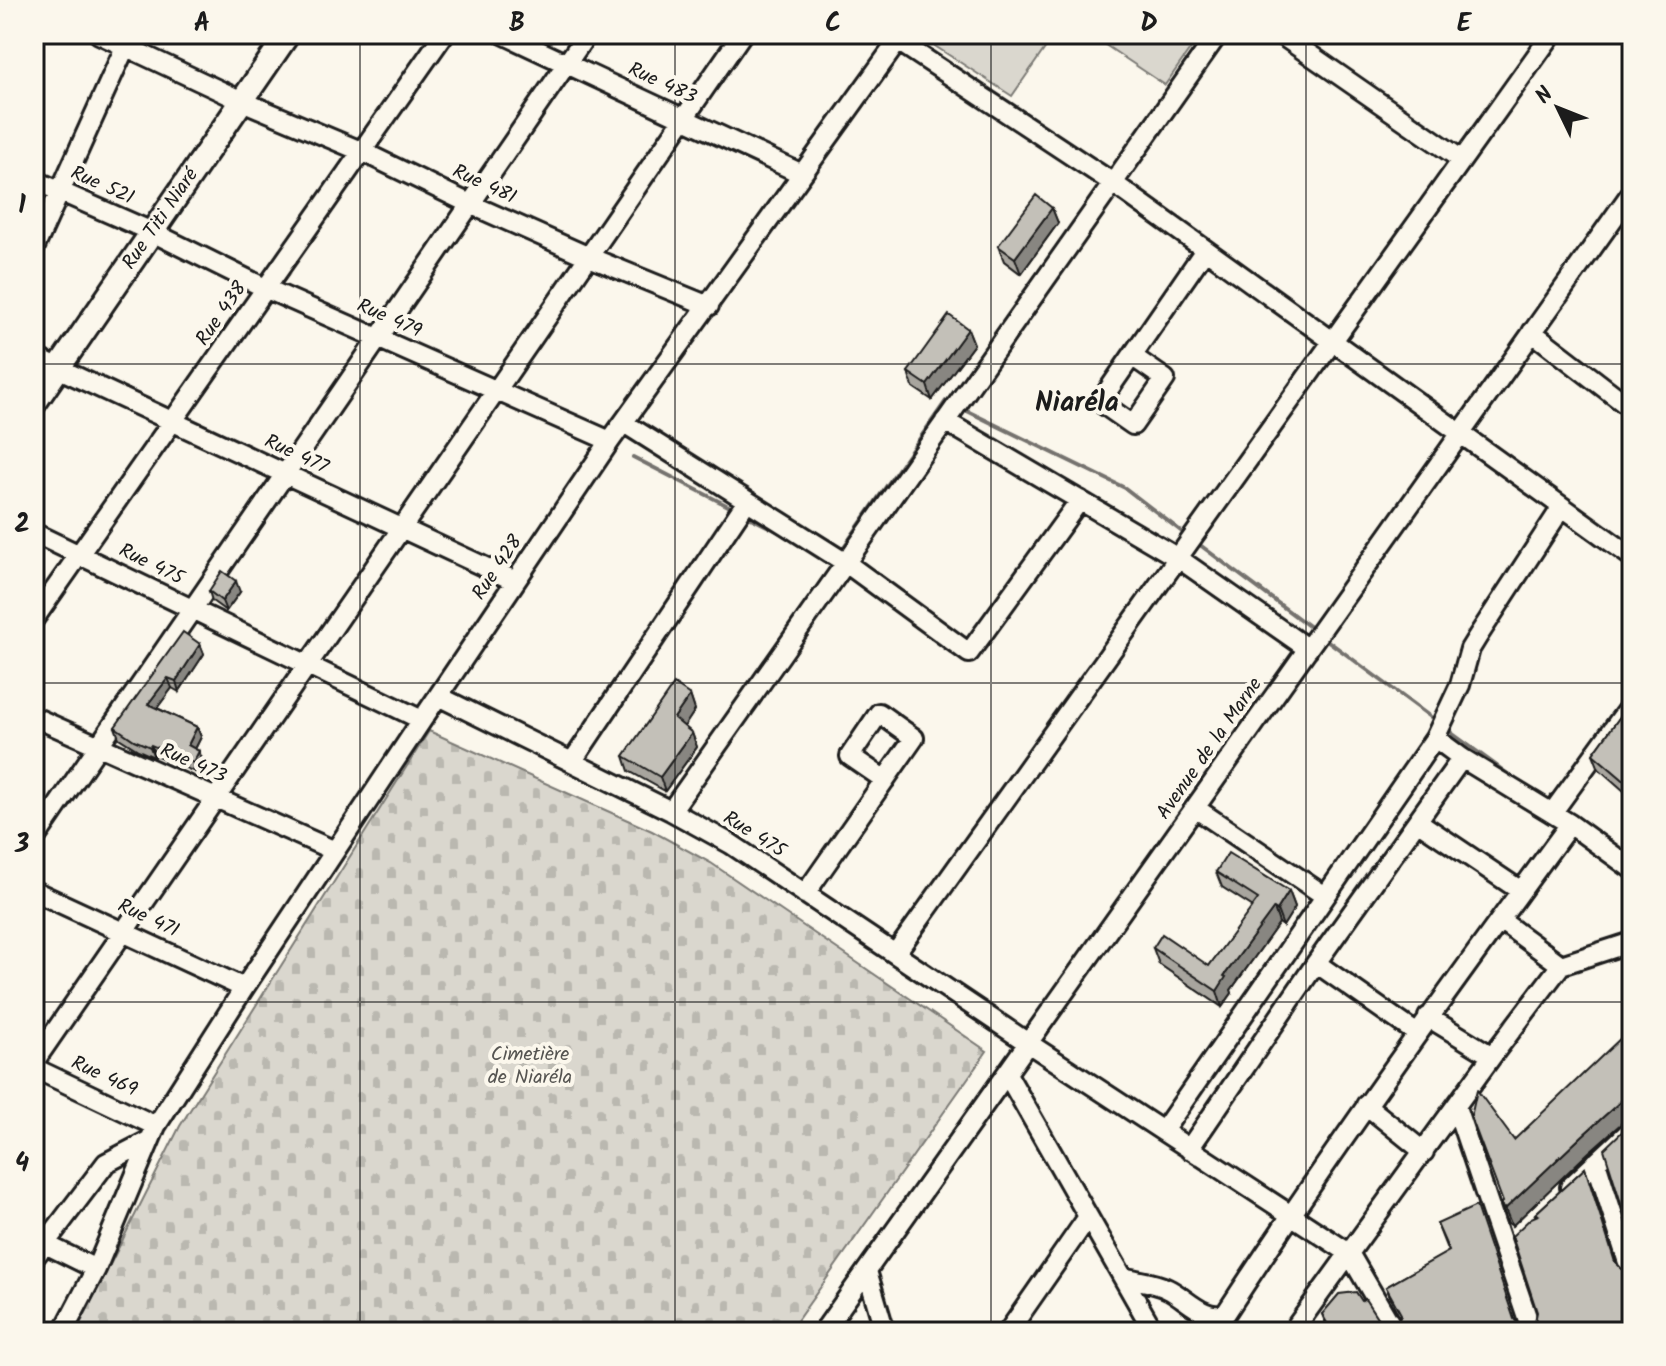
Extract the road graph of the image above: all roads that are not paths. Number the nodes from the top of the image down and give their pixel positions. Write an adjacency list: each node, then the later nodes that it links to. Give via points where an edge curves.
1 (99, 34): 11 (street, Rue 481)
2 (288, 34): 13 (main road, Rue Titi Niaré)
3 (444, 34): 15 (street, Rue 438)
4 (503, 34): 12 (street, Rue 483)
5 (587, 34): 12 (street)
6 (742, 34): 14 (street)
7 (1218, 34): 19 (street)
8 (1280, 34): 16 (street)
9 (1552, 34): 16 (street)
10 (895, 36): 17 (street, Rue 428); 19 (street)
11 (129, 40): 13 (street, Rue 481); 21 (street)
12 (566, 64): 14 (street, Rue 483); 22 (street)
13 (242, 101): 15 (street, Rue 481); 23 (main road, Rue Titi Niaré)
14 (684, 119): 17 (street, Rue 483); 26 (street)
15 (363, 152): 22 (street, Rue 481); 27 (street, Rue 438)
16 (1462, 160): 31 (street)
17 (802, 174): 28 (street, Rue 428)
18 (34, 180): 21 (street, Rue 521)
19 (1113, 183): 25 (street); 39 (street)
20 (1632, 192): 29 (street, Avenue de la Marne)
21 (60, 193): 23 (street, Rue 521); 24 (street)
22 (470, 204): 26 (street, Rue 481); 30 (street)
23 (152, 232): 27 (street, Rue 479); 34 (main road, Rue Titi Niaré)
24 (34, 249)
25 (1205, 250): 31 (street); 32 (street)
26 (589, 257): 28 (street, Rue 481); 35 (street)
27 (267, 289): 30 (street, Rue 479); 38 (street, Rue 438)
28 (709, 306): 40 (street, Rue 428)
29 (1532, 332): 37 (street); 41 (street, Avenue de la Marne)
30 (379, 338): 35 (street, Rue 479); 43 (street)
31 (1332, 342): 41 (street); 51 (street)
32 (1132, 356)
33 (34, 357): 34 (street, Rue 477)
34 (59, 368): 36 (main road, Rue Titi Niaré); 38 (street, Rue 477)
35 (497, 391): 42 (street, Rue 479); 47 (street)
36 (34, 404)
37 (1632, 409)
38 (173, 421): 43 (street, Rue 477); 49 (street, Rue 438)
39 (945, 421): 44 (street); 52 (street)
40 (624, 423): 42 (street, Rue 428); 45 (street)
41 (1461, 434): 46 (street); 56 (street, Avenue de la Marne)
42 (610, 441): 53 (street, Rue 428)
43 (286, 474): 47 (street, Rue 477); 54 (street)
44 (1080, 500): 51 (street); 52 (street, via 969,653)
45 (747, 501): 52 (street); 65 (street)
46 (1562, 507): 50 (street); 62 (street, via 1470,649 1456,696)
47 (402, 528): 53 (street, Rue 477); 57 (street)
48 (34, 533): 49 (street, Rue 475)
49 (78, 555): 54 (street, Rue 475); 55 (street, Rue 438)
50 (1632, 557)
51 (1178, 558): 56 (street); 83 (street)
52 (846, 563): 69 (street)
53 (515, 581): 58 (street, Rue 428)
54 (192, 609): 57 (street, Rue 475); 63 (street)
55 (34, 619)
56 (1308, 649): 68 (street, Avenue de la Marne)
57 (308, 665): 61 (street, Rue 475); 67 (street)
58 (438, 696): 61 (street, Rue 428); 65 (street, Rue 475)
59 (1632, 703): 70 (street)
60 (34, 717): 63 (street, Rue 473)
61 (422, 720): 74 (street, Rue 428)
62 (1435, 738): 64 (street); 79 (street)
63 (98, 746): 67 (street, Rue 473); 73 (street)
64 (1462, 758): 70 (street); 71 (street)
65 (572, 762): 69 (street, Rue 475)
66 (885, 780): 78 (street)
67 (215, 797): 74 (street, Rue 473); 81 (street)
68 (1195, 808): 79 (street); 89 (street, Avenue de la Marne)
69 (671, 811): 78 (street, Rue 475)
70 (1552, 813): 72 (street)
71 (1417, 821): 77 (street); 84 (street)
72 (1570, 824): 75 (street); 77 (street)
73 (34, 840)
74 (335, 851): 86 (street, Rue 428)
75 (1632, 869)
76 (34, 891): 81 (street, Rue 471)
77 (1521, 891): 80 (street)
78 (805, 894): 83 (street, Rue 475)
79 (1325, 896): 97 (street)
80 (1500, 920): 85 (street); 87 (street)
81 (123, 932): 86 (street, Rue 471); 91 (street)
82 (1632, 942): 85 (street)
83 (895, 954): 89 (street, Rue 475)
84 (1316, 963): 88 (street); 99 (street)
85 (1561, 965): 90 (street)
86 (244, 988): 98 (street, Rue 428)
87 (1428, 1017): 88 (street); 90 (street)
88 (1416, 1033): 94 (street)
89 (1028, 1043): 93 (street, Avenue de la Marne); 97 (street, Rue 475)
90 (1492, 1056): 95 (street)
91 (34, 1062)
92 (34, 1068): 98 (street, Rue 469)
93 (1007, 1074): 104 (street); 108 (street, Avenue de la Marne)
94 (1366, 1105): 100 (street); 103 (street)
95 (1456, 1107): 100 (street); 118 (street, via 1510,1244)
96 (1632, 1129): 101 (street)
97 (1163, 1131): 99 (street, Rue 475)
98 (153, 1133): 105 (street, via 106,1163); 107 (street, Rue 428)
99 (1189, 1149): 103 (street, Rue 475)
100 (1424, 1152): 106 (street)
101 (1596, 1162): 102 (street); 109 (street)
102 (1562, 1195)
103 (1291, 1214): 106 (street, Rue 475); 110 (street, via 1219,1317 1166,1287)
104 (1088, 1217): 110 (street); 111 (street)
105 (38, 1247): 107 (street)
106 (1349, 1253): 116 (street); 117 (street)
107 (96, 1269): 112 (street, Rue 428)
108 (867, 1271): 113 (street, Avenue de la Marne); 114 (street)
109 (1632, 1275)
110 (1123, 1277): 115 (street)
111 (1017, 1328)
112 (63, 1332)
113 (823, 1332)
114 (885, 1332)
115 (1154, 1332)
116 (1292, 1332)
117 (1395, 1332)
118 (1532, 1332)

